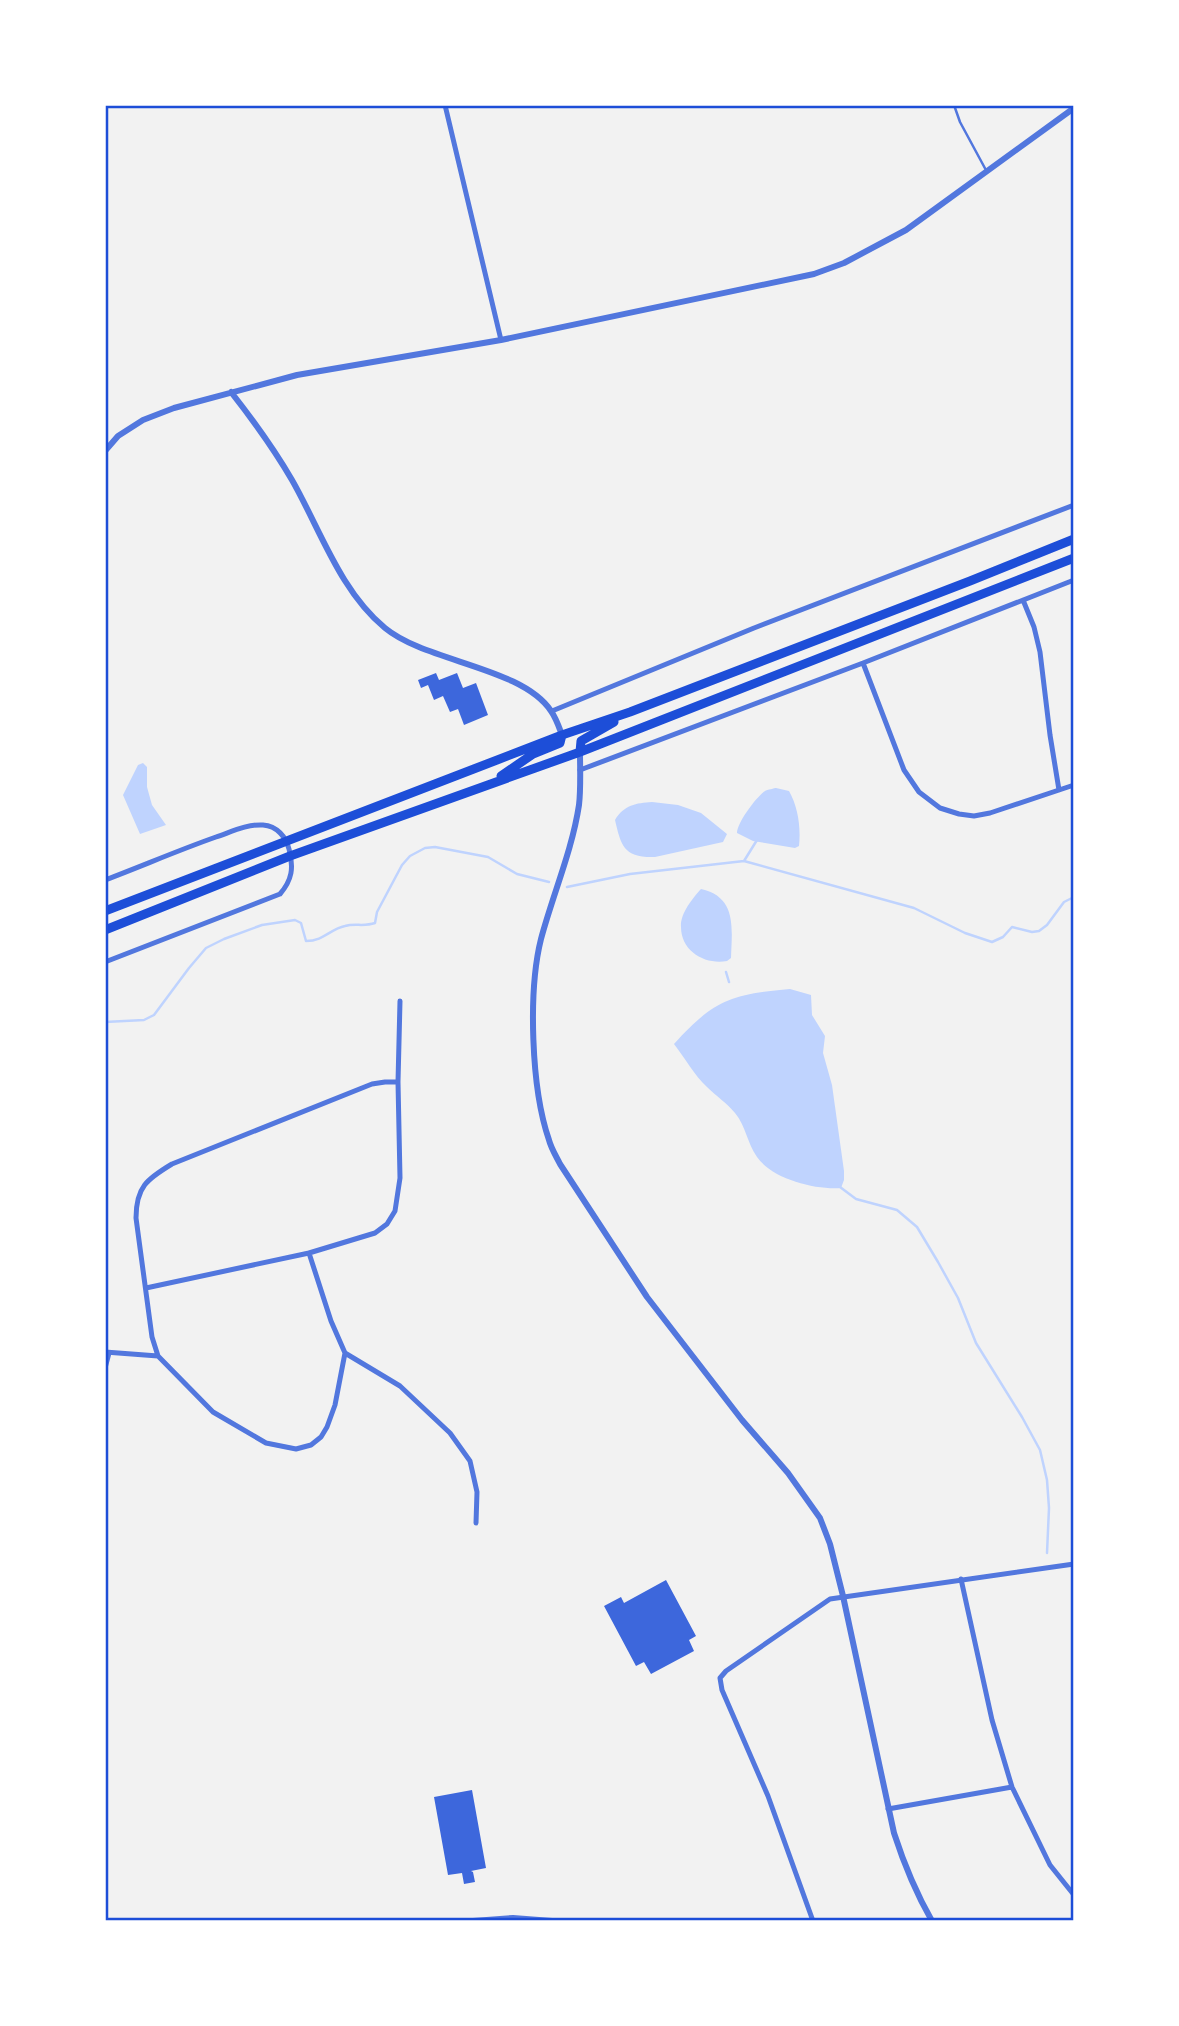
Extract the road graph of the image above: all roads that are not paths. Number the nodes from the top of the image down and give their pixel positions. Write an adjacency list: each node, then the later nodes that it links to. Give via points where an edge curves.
1 (445, 105): 5 (street)
2 (954, 105): 4 (lane)
3 (1074, 108): 4 (street)
4 (987, 172): 5 (street, via 906,230 814,274)
5 (501, 340): 6 (street, via 297,375)
6 (231, 392): 7 (street, via 143,420); 14 (street, via 292,480 355,594 386,629 514,682)
7 (105, 451)
8 (1074, 505): 14 (street)
9 (1074, 539): 15 (highway)
10 (1074, 558): 17 (highway)
11 (1074, 580): 12 (street)
12 (1023, 600): 13 (street); 21 (street, via 1040,652)
13 (863, 663): 18 (street); 21 (street, via 904,770 929,801 974,816)
14 (552, 711): 16 (street)
15 (630, 712): 16 (highway); 17 (highway, via 581,741)
16 (562, 735): 19 (highway, via 560,743 533,754); 22 (highway)
17 (580, 751): 18 (street); 19 (highway)
18 (580, 770): 39 (street, via 573,836 541,939 535,978 536,1071 550,1143 647,1297 820,1518)
19 (491, 783): 23 (highway)
20 (1074, 785): 21 (street)
21 (1059, 790)
22 (287, 842): 23 (street); 24 (street, via 277,830 264,825 243,828); 25 (highway)
23 (290, 856): 26 (highway); 27 (street, via 289,884 280,894)
24 (105, 880)
25 (105, 911)
26 (105, 930)
27 (105, 962)
28 (400, 1001): 29 (street)
29 (398, 1083): 30 (street, via 400,1178 395,1210 375,1233); 31 (street, via 372,1084 153,1175 136,1201)
30 (309, 1253): 31 (street); 33 (street)
31 (146, 1288): 34 (street)
32 (107, 1353): 34 (street); 35 (street)
33 (345, 1353): 34 (street, via 327,1427 311,1445 298,1450 266,1443 213,1412); 36 (street, via 400,1386 450,1433 470,1461 477,1492)
34 (158, 1356)
35 (105, 1367)
36 (476, 1523)
37 (1074, 1564): 38 (street)
38 (961, 1578): 39 (street); 40 (street, via 992,1720)
39 (843, 1597): 41 (street); 45 (street, via 830,1599 720,1678)
40 (1012, 1787): 41 (street); 42 (street, via 1050,1865)
41 (887, 1809): 46 (street, via 902,1859)
42 (1074, 1895)
43 (474, 1921): 44 (street)
44 (552, 1921)
45 (813, 1921)
46 (932, 1921)

